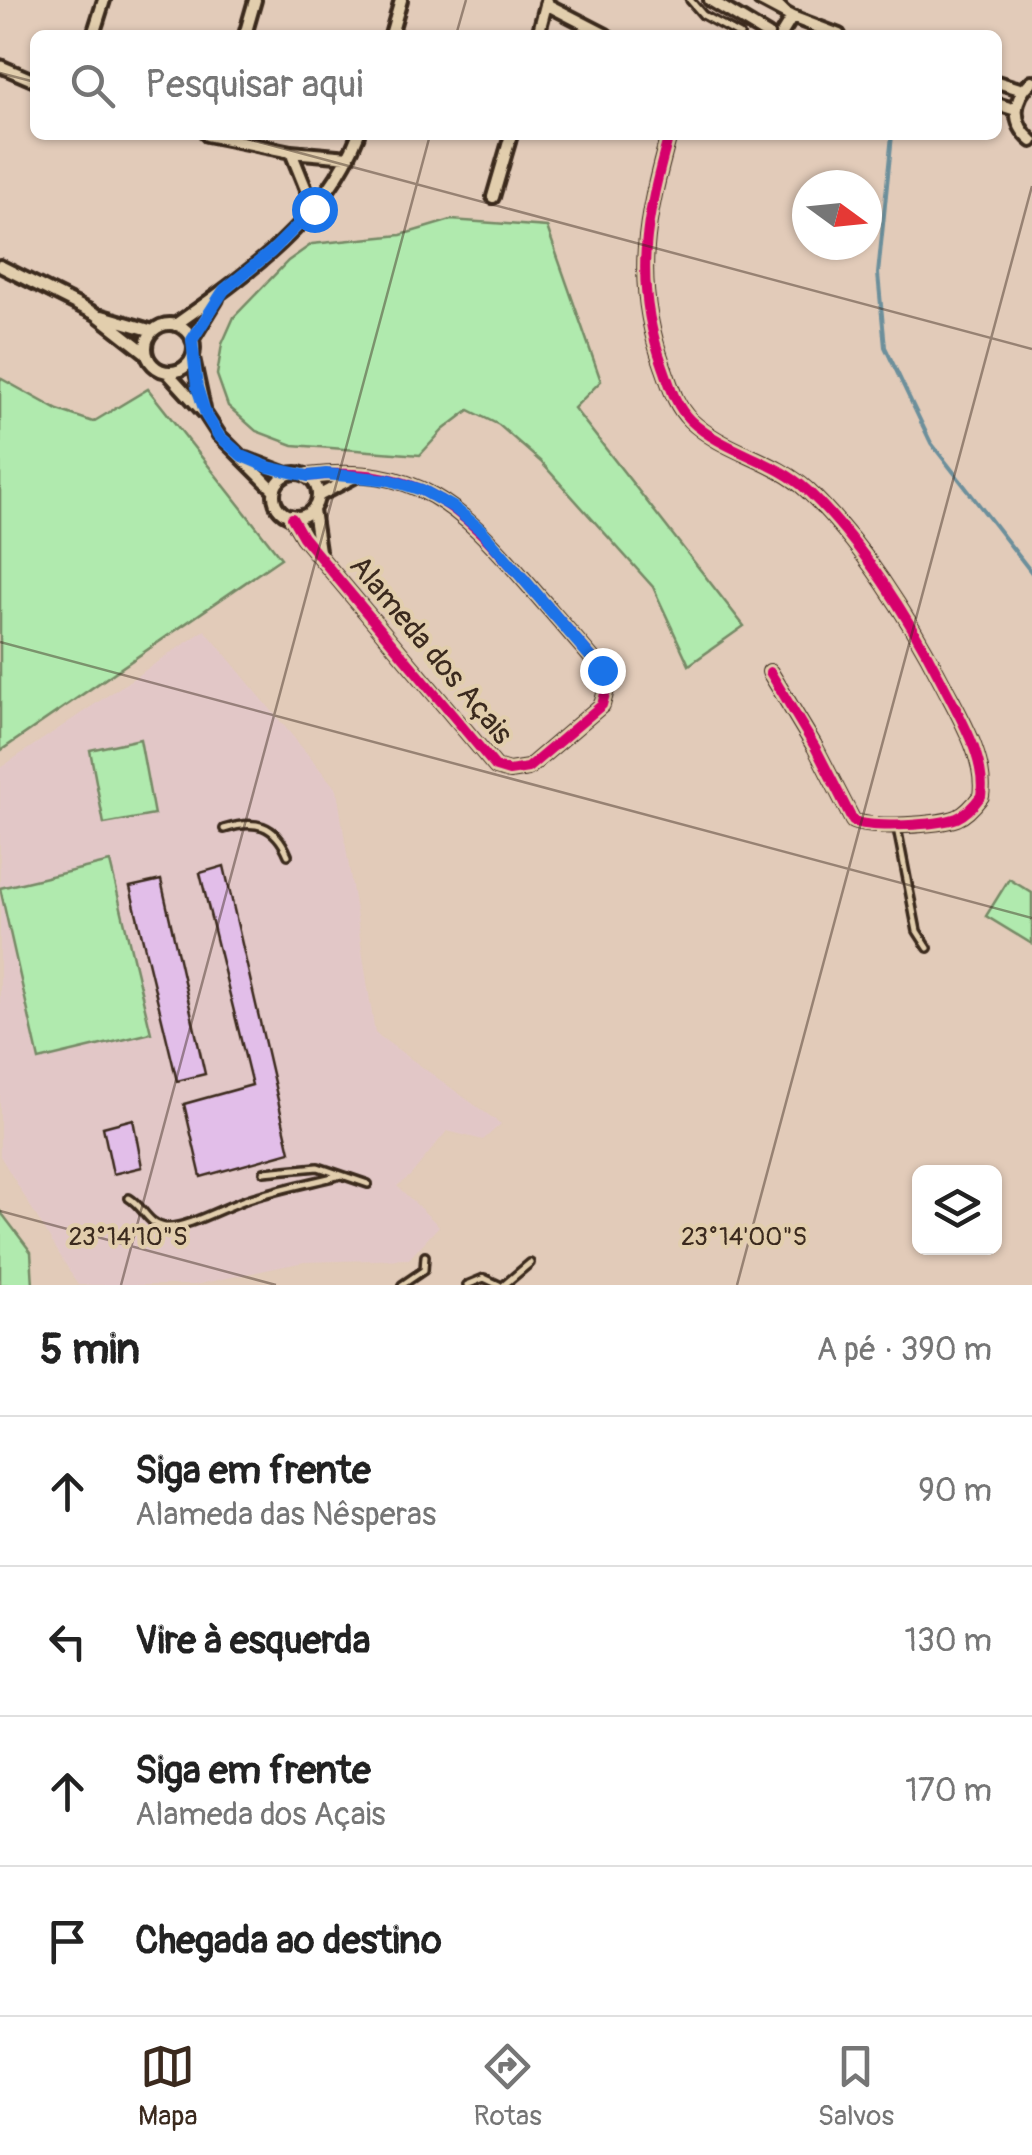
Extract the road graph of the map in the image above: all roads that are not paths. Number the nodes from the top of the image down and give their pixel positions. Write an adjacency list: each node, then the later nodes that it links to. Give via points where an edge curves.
1 (104, 0): 10 (street)
2 (255, 0): 11 (street)
3 (401, 0): 12 (street)
4 (690, 0): 15 (lane)
5 (710, 0): 16 (street)
6 (760, 0): 9 (street)
7 (776, 0): 9 (lane)
8 (546, 2): 13 (street); 14 (street)
9 (792, 17): 17 (street); 18 (street)
10 (95, 30)
11 (246, 30)
12 (392, 30)
13 (539, 30)
14 (597, 30)
15 (731, 30)
16 (760, 30)
17 (784, 30)
18 (826, 30)
19 (0, 66): 20 (street)
20 (30, 79)
21 (1002, 82): 22 (street)
22 (1028, 85): 24 (street)
23 (1002, 106): 24 (street)
24 (1016, 110): 29 (street, via 1020,129)
25 (231, 140): 30 (street)
26 (356, 140): 31 (street)
27 (510, 140): 32 (street)
28 (668, 140): 54 (street, via 643,255 648,316 676,400 708,434 788,475 825,509 922,645 982,774 981,796 958,818)
29 (1032, 140)
30 (291, 152): 31 (street); 33 (street)
31 (350, 157): 33 (street)
32 (493, 197)
33 (314, 209): 35 (street)
34 (0, 266): 36 (street)
35 (224, 290): 37 (street); 39 (street)
36 (96, 314): 38 (street); 40 (street)
37 (174, 325): 38 (street); 39 (street)
38 (153, 331): 40 (street)
39 (192, 340): 41 (street)
40 (146, 352): 42 (street, via 153,366)
41 (192, 356): 42 (street, via 183,368); 43 (street)
42 (167, 372): 43 (street)
43 (206, 415): 44 (street)
44 (242, 456): 45 (street); 48 (street)
45 (287, 474): 47 (street); 48 (street)
46 (357, 475): 47 (street); 49 (street); 52 (street, Alameda dos Açais, via 422,490 481,530 602,670 602,705 528,768 496,768)
47 (308, 476): 49 (street)
48 (274, 490): 51 (street, via 279,510)
49 (318, 496): 50 (street)
50 (313, 510): 51 (street); 52 (street)
51 (292, 518): 52 (street)
52 (320, 556)
53 (770, 672): 54 (street, via 847,814 866,826)
54 (897, 825): 57 (lane, via 917,931)
55 (224, 829): 56 (lane, via 258,823 272,830)
56 (288, 855)
57 (928, 948)
58 (264, 1172): 59 (lane, via 308,1166)
59 (340, 1175): 60 (lane); 61 (lane, via 175,1226 151,1221)
60 (368, 1184)
61 (129, 1198)
62 (425, 1256): 64 (lane, via 424,1270)
63 (530, 1263): 66 (lane)
64 (402, 1285)
65 (467, 1285): 66 (lane, via 484,1278)
66 (501, 1285)

